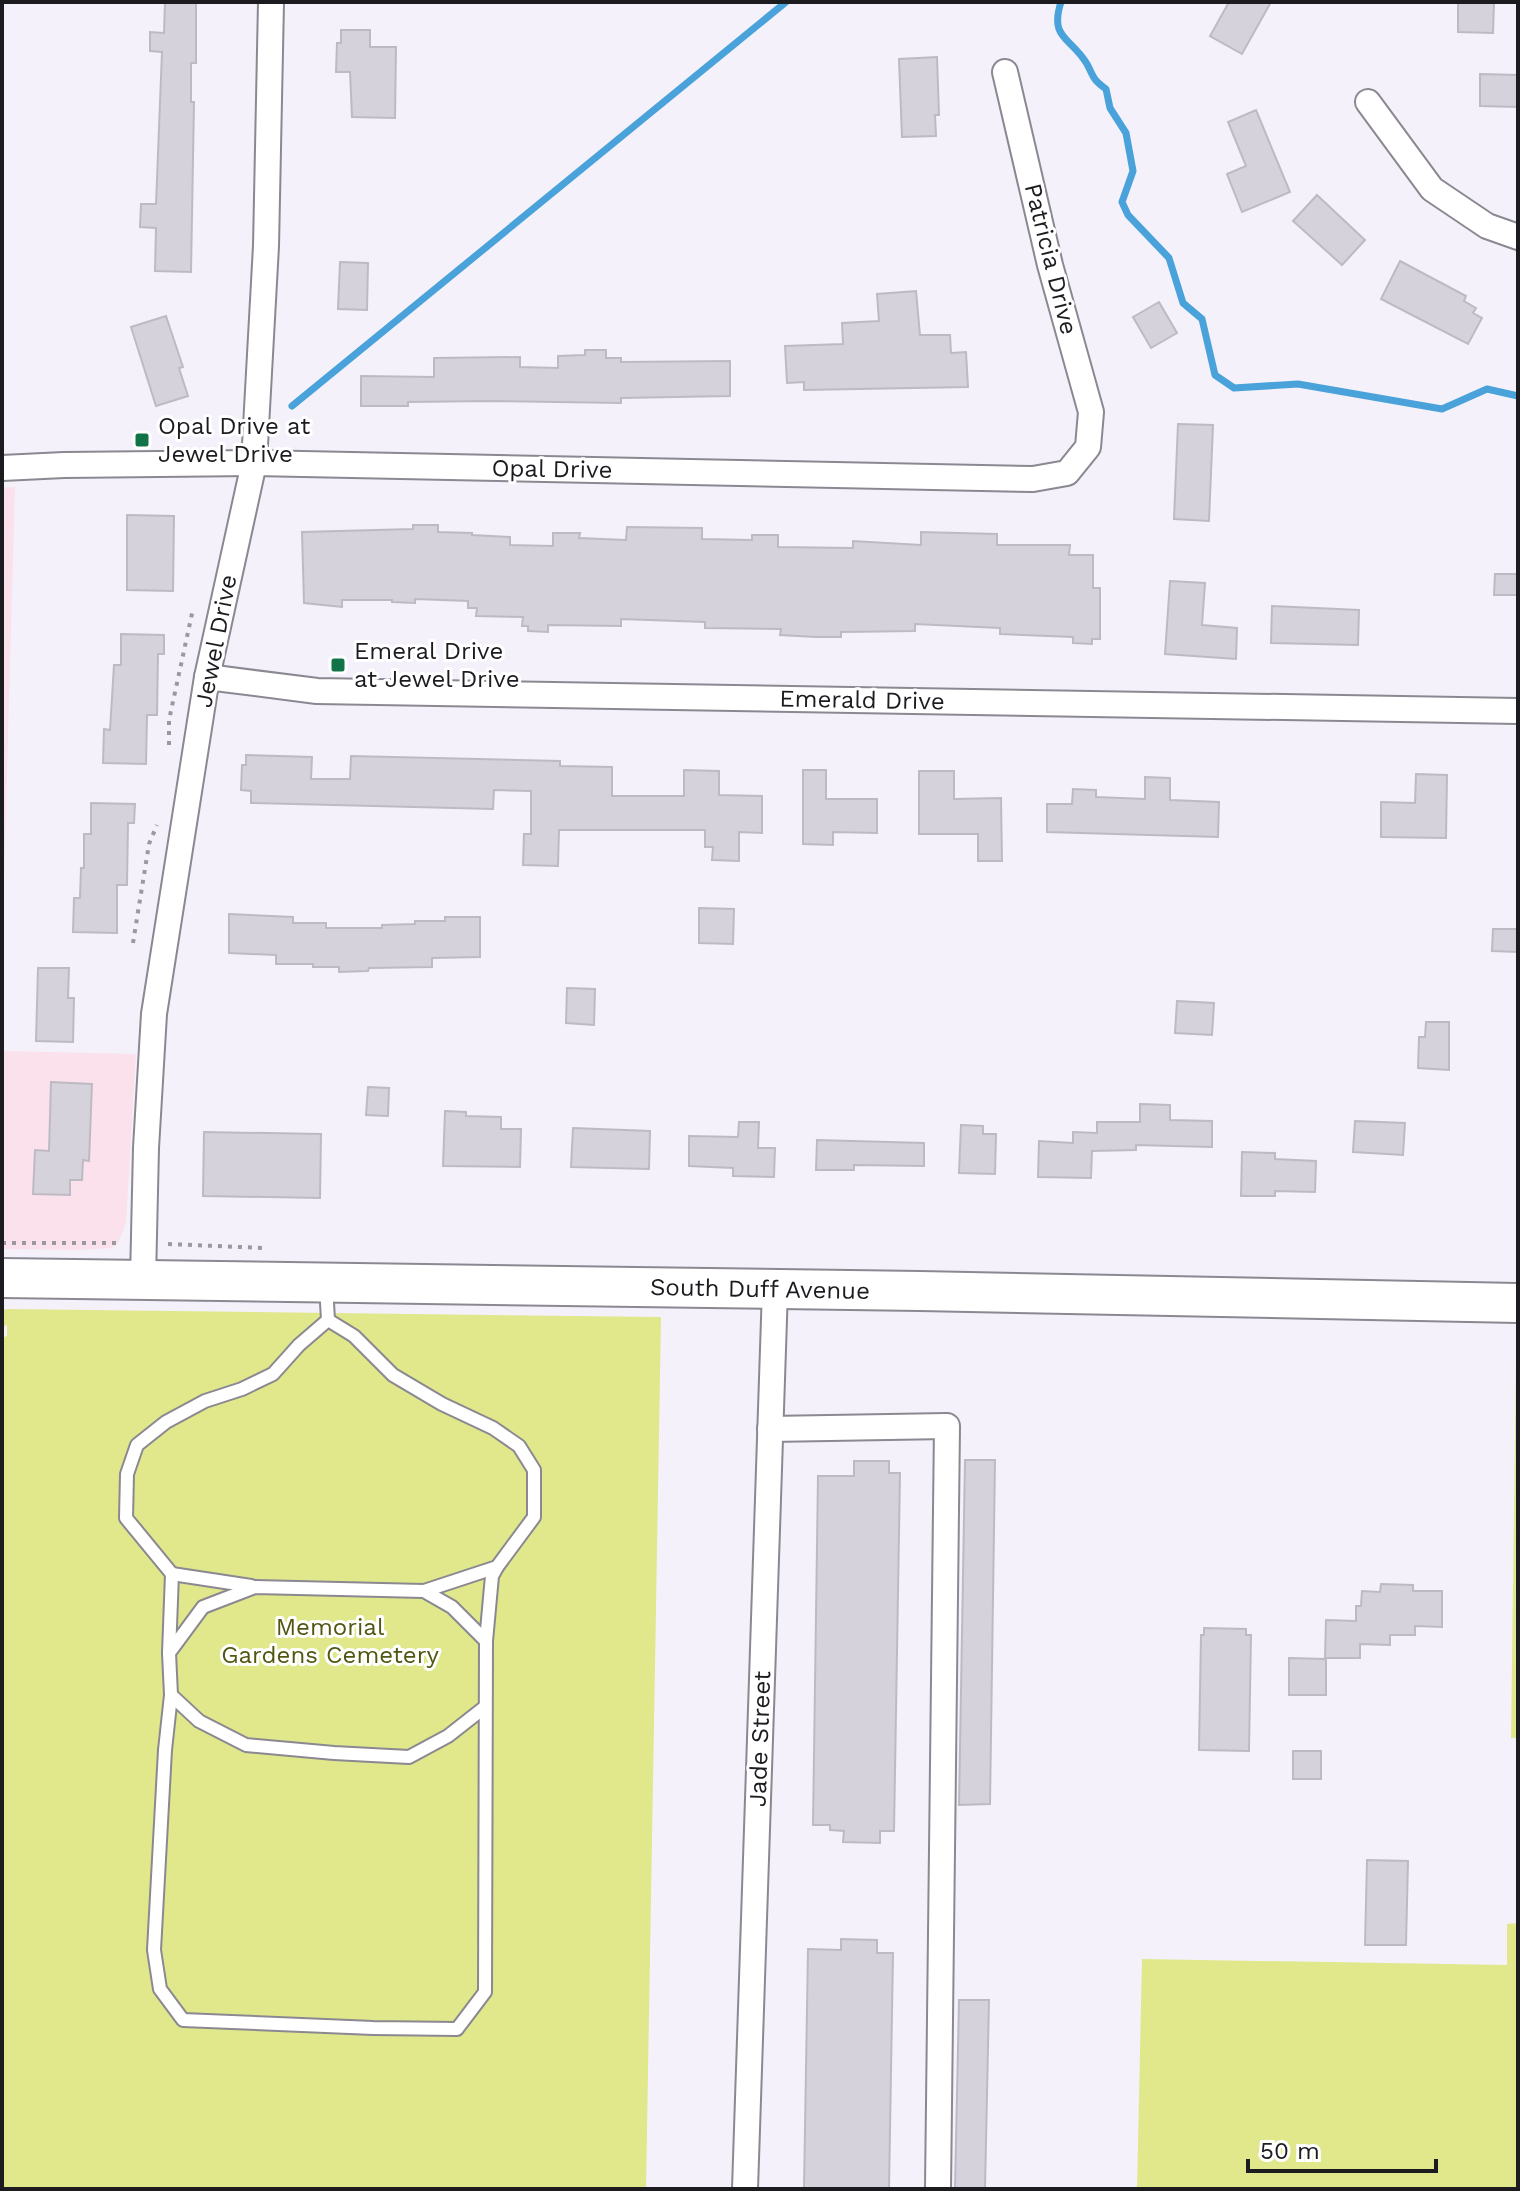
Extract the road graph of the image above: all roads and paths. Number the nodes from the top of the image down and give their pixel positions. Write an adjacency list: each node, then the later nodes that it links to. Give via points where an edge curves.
1 (271, 2): 6 (street, Jewel Drive)
2 (1005, 72): 5 (street, Patricia Drive, via 1091,412)
3 (1368, 102): 4 (street, via 1432,189 1487,226)
4 (1518, 237)
5 (1088, 447): 6 (street, Opal Drive, via 1067,473 1033,479)
6 (254, 463): 7 (street, Opal Drive); 9 (street, Jewel Drive)
7 (2, 468)
8 (193, 609): 11 (path, via 169,720)
9 (207, 677): 10 (street, Emerald Drive, via 317,691); 17 (street, Jewel Drive, via 154,1014)
10 (1518, 711)
11 (170, 754)
12 (159, 820): 13 (path, via 149,844)
13 (133, 943)
14 (2, 1243): 15 (path)
15 (118, 1243)
16 (2, 1278): 17 (main road, South Duff Avenue)
17 (143, 1279): 18 (main road, South Duff Avenue)
18 (326, 1282): 19 (main road, South Duff Avenue); 21 (lane)
19 (775, 1289): 20 (main road, South Duff Avenue); 22 (street, Jade Street)
20 (1518, 1303)
21 (328, 1320): 23 (lane, via 354,1336 393,1375 519,1446 534,1470 534,1517); 24 (lane, via 273,1374 205,1401 137,1445 127,1474 126,1518)
22 (770, 1429): 31 (street, Jade Street); 32 (street, via 947,1426)
23 (497, 1567): 26 (lane); 27 (lane)
24 (172, 1574): 25 (lane); 28 (lane)
25 (255, 1587): 26 (lane); 28 (lane, via 203,1607)
26 (424, 1591): 27 (lane, via 452,1607)
27 (486, 1641): 30 (lane)
28 (169, 1653): 29 (lane)
29 (171, 1695): 30 (lane, via 199,1721 246,1745 409,1757); 30 (lane, via 154,1950 160,1989 183,2020 357,2028 457,2029 485,1992)
30 (485, 1707)
31 (745, 2189)
32 (938, 2189)

